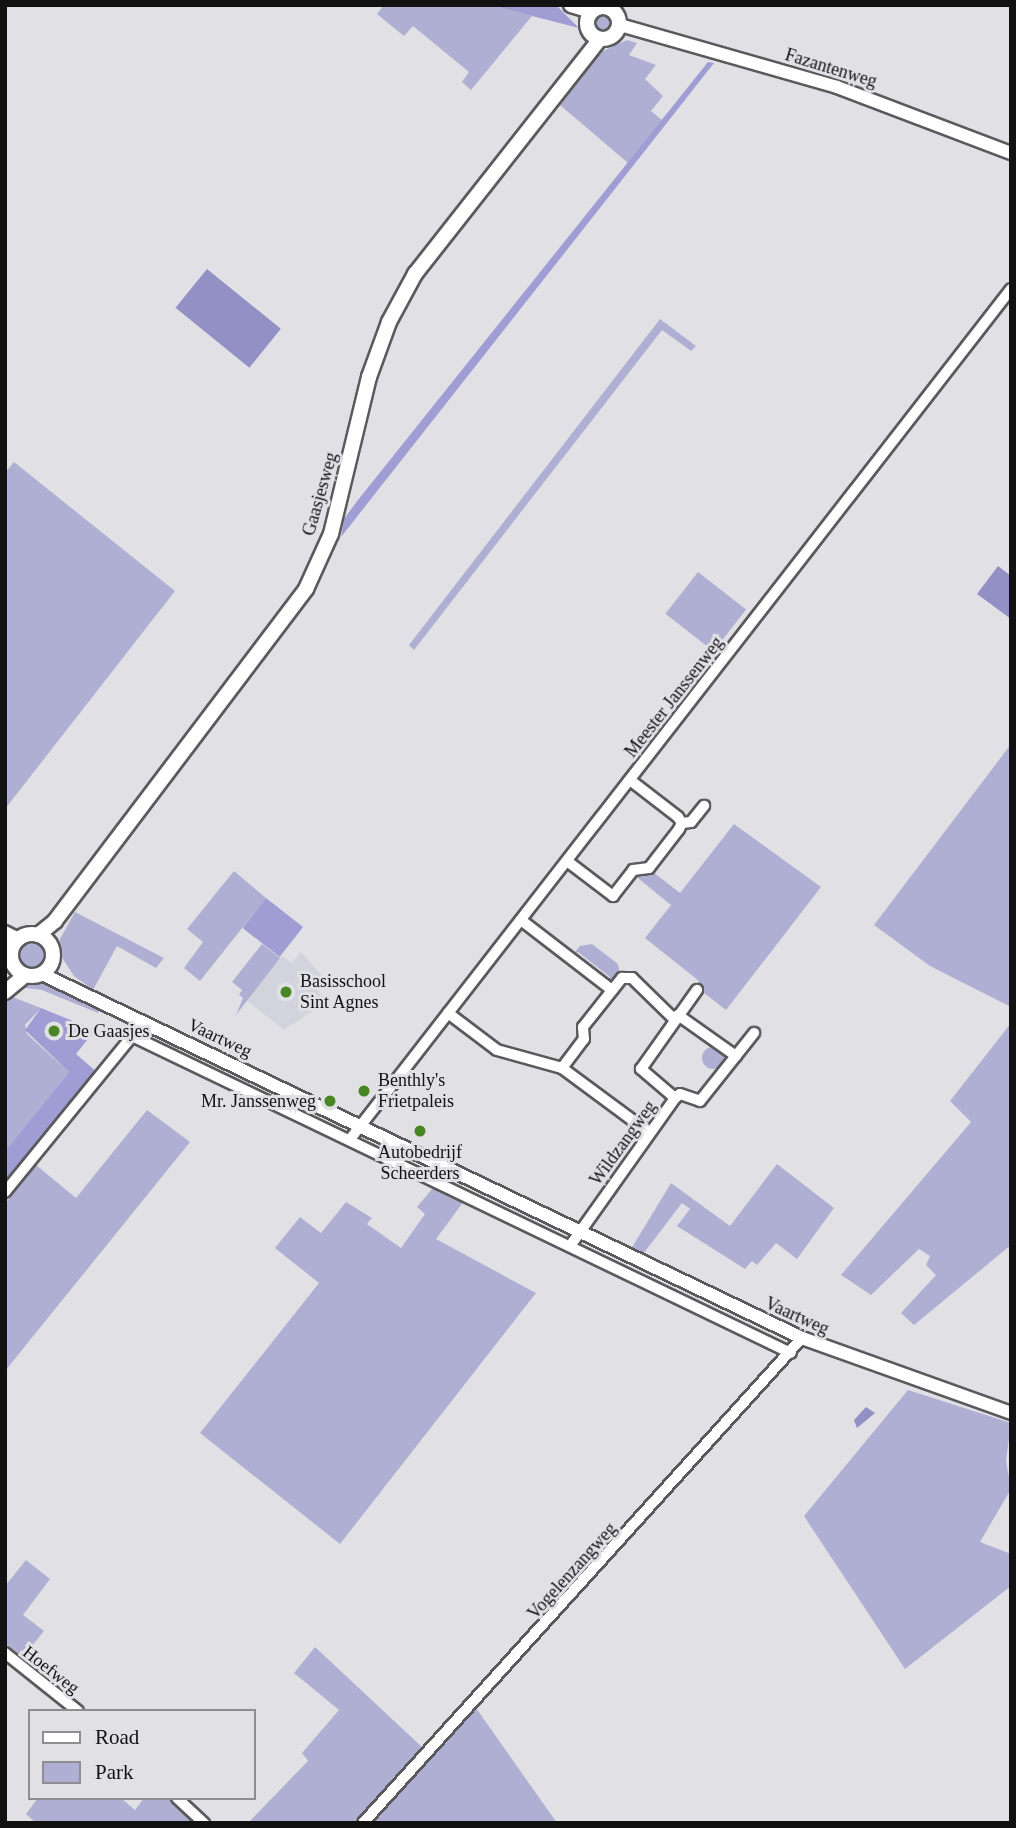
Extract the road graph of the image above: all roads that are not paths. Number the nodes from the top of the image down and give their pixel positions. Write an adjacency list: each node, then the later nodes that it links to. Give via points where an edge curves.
1 (581, 11): 2 (main road, via 610,7 619,16); 3 (main road)
2 (618, 29): 3 (main road); 4 (street, Fazantenweg, via 837,87)
3 (596, 37): 12 (main road, Gaasjesweg, via 415,274 389,322 369,377 331,534 306,589)
4 (1011, 153)
5 (1011, 289): 6 (street, Meester Janssenweg)
6 (630, 780): 8 (street); 9 (street, Meester Janssenweg)
7 (704, 806): 8 (street, via 691,821)
8 (682, 823): 9 (street, via 649,868 633,870 613,896)
9 (567, 861): 10 (street, Meester Janssenweg)
10 (521, 920): 17 (street); 20 (street, Meester Janssenweg)
11 (5, 932): 13 (street)
12 (43, 939): 13 (main road); 14 (main road)
13 (12, 943): 15 (main road)
14 (46, 969): 15 (main road); 22 (street, Vaartweg)
15 (19, 971): 16 (main road); 19 (main road)
16 (5, 981)
17 (612, 990): 21 (street, via 626,977); 26 (street, via 583,1027 584,1039)
18 (697, 990): 21 (street)
19 (5, 992)
20 (448, 1013): 26 (street, via 492,1047); 28 (street, Meester Janssenweg)
21 (676, 1017): 25 (street); 27 (street, via 641,1069)
22 (143, 1023): 24 (street); 28 (street, Vaartweg)
23 (754, 1034): 25 (street, Wildzangweg)
24 (132, 1037): 30 (street, Vaartweg); 31 (street)
25 (736, 1056): 27 (street, Wildzangweg, via 700,1101 680,1094)
26 (562, 1068): 29 (street)
27 (676, 1098): 29 (street, Wildzangweg)
28 (361, 1124): 30 (street); 32 (street, Vaartweg)
29 (650, 1133): 32 (street, Wildzangweg)
30 (351, 1138): 33 (street, Vaartweg)
31 (5, 1192)
32 (577, 1232): 33 (street); 34 (street, Vaartweg)
33 (570, 1246): 35 (street, Vaartweg)
34 (802, 1338): 35 (street, Vogelenzangweg); 36 (street, Vaartweg)
35 (791, 1353): 41 (street, Vogelenzangweg)
36 (1011, 1413)
37 (5, 1653): 38 (street, Hoefweg)
38 (75, 1709)
39 (179, 1800): 40 (street)
40 (204, 1823)
41 (363, 1823)

